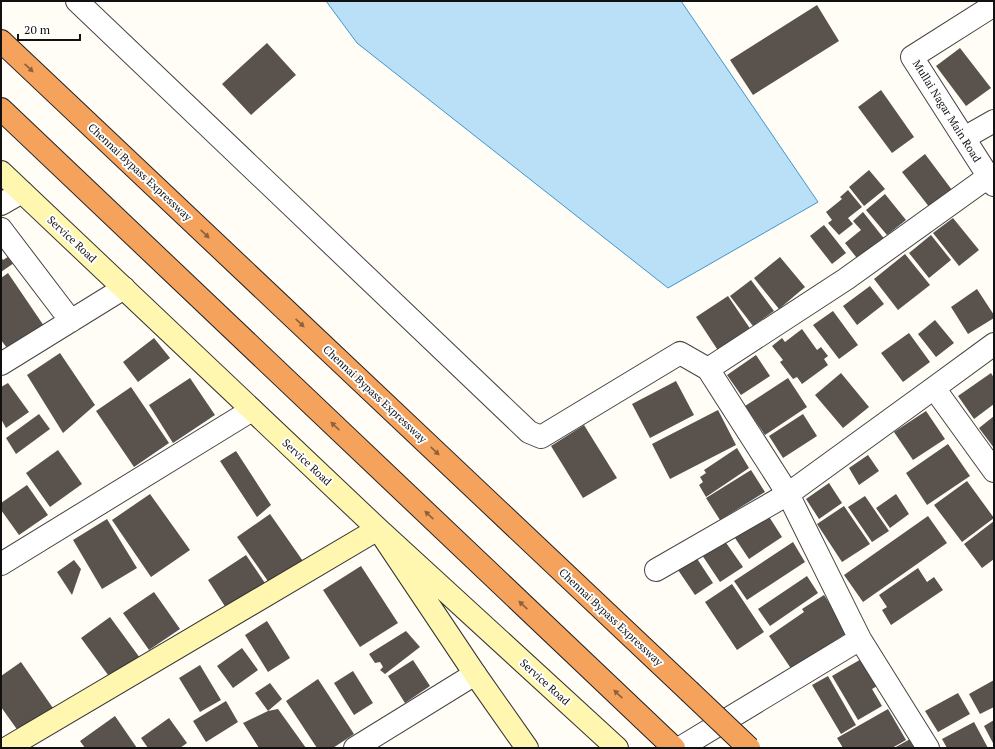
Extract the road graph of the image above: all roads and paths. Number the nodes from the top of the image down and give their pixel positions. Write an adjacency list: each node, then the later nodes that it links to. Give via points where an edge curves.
1 (77, 1): 16 (street, via 529,432 541,437 680,352)
2 (994, 5): 6 (street, Mullai Nagar Main Road, via 912,57)
3 (1, 41): 32 (highway, Chennai Bypass Expressway, one-way to 32, bridge)
4 (1, 109): 30 (highway, one-way to 4)
5 (994, 121): 6 (street)
6 (964, 138): 8 (street, Mullai Nagar Main Road)
7 (1, 172): 9 (street, Service Road)
8 (991, 181): 16 (street)
9 (22, 192): 10 (street); 12 (street, Service Road)
10 (1, 204)
11 (1, 229): 13 (street)
12 (124, 288): 13 (street); 18 (street, Service Road)
13 (71, 321): 15 (street)
14 (994, 344): 17 (street)
15 (1, 364)
16 (708, 369): 20 (street)
17 (934, 388): 19 (street); 20 (street)
18 (252, 410): 21 (street, Service Road); 22 (street)
19 (994, 471)
20 (788, 494): 23 (street); 24 (street)
21 (378, 529): 25 (street); 26 (street); 29 (street, Service Road)
22 (1, 564)
23 (656, 570)
24 (860, 639): 31 (street); 33 (street)
25 (475, 674): 27 (street); 28 (street)
26 (7, 748)
27 (355, 748)
28 (527, 748)
29 (617, 748)
30 (674, 748)
31 (680, 748)
32 (749, 748)
33 (928, 748)

